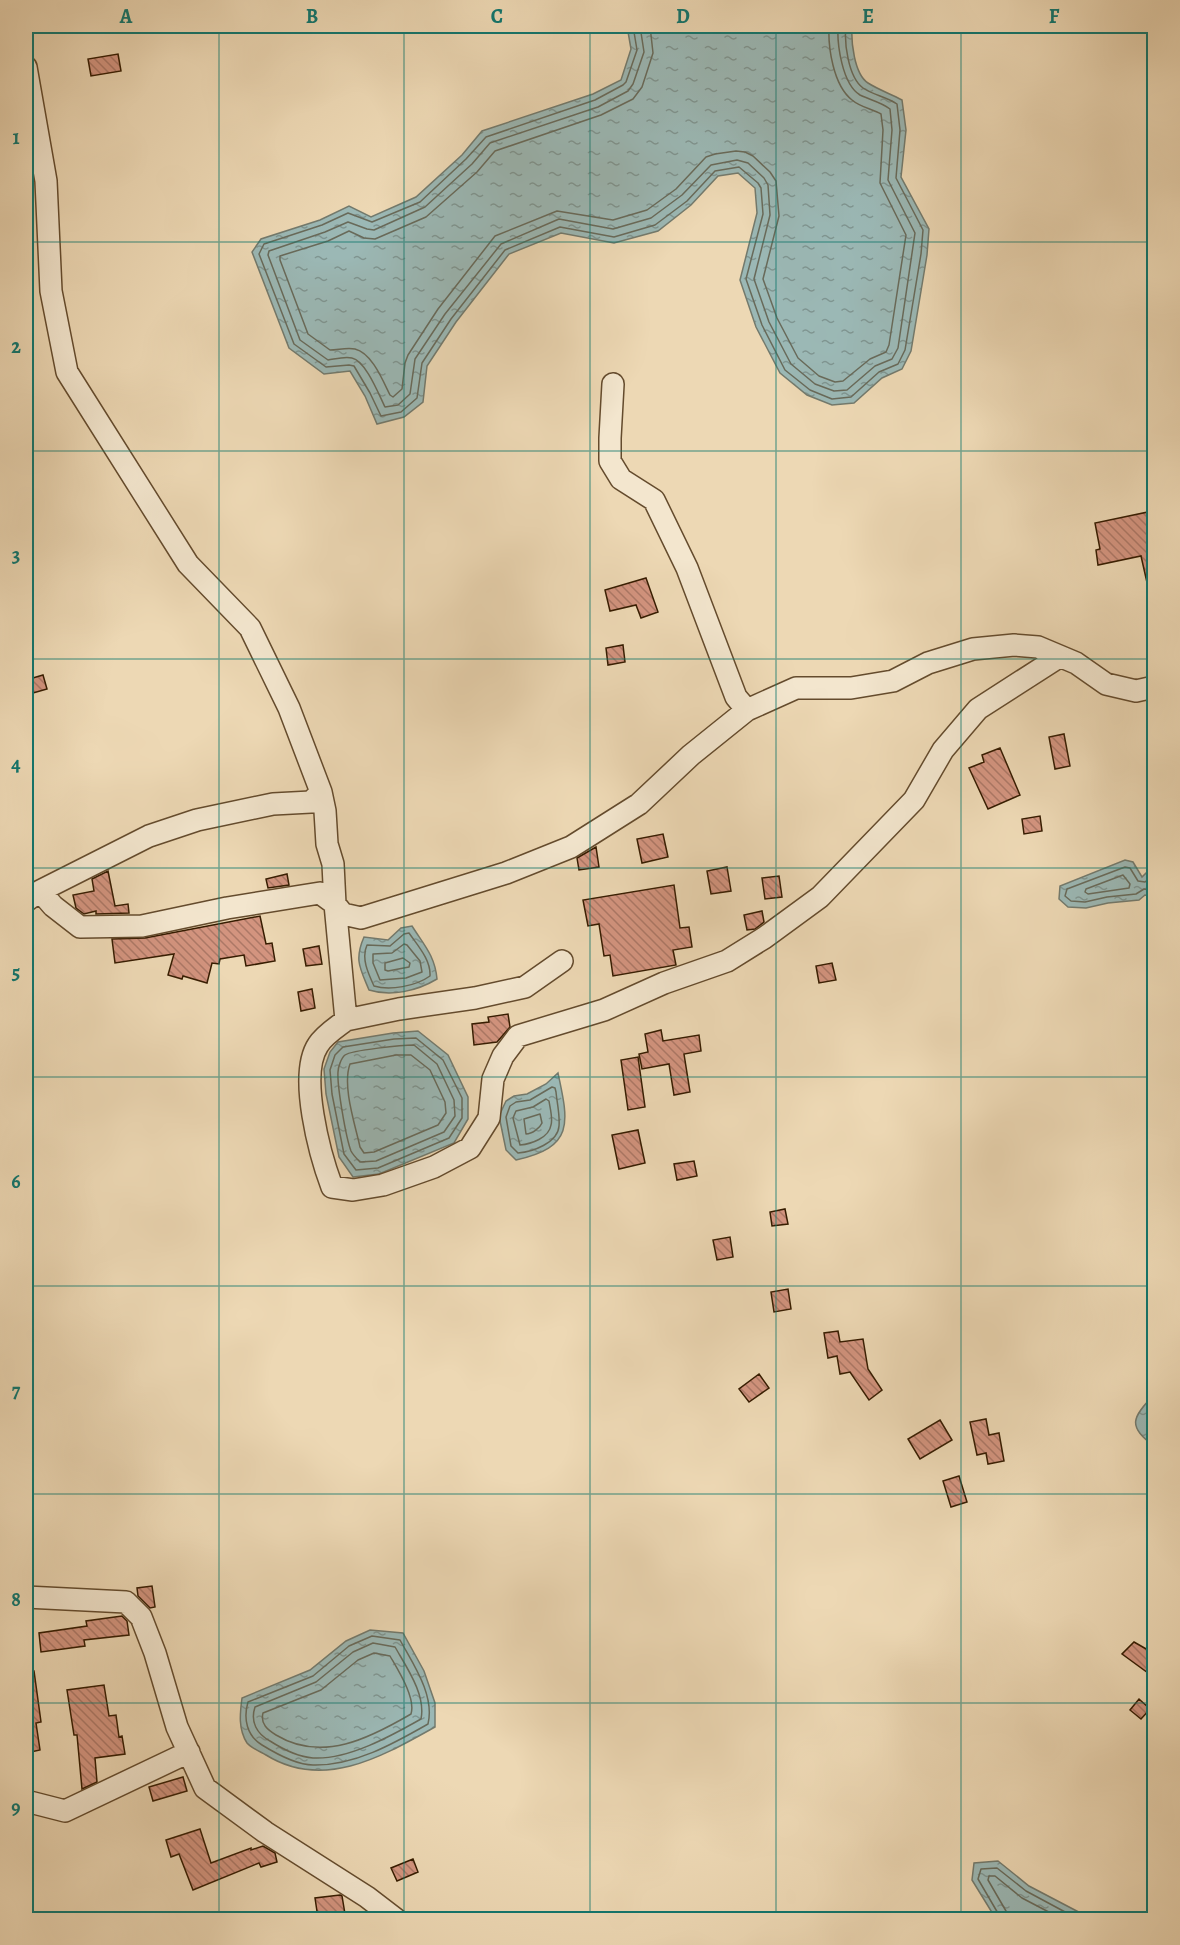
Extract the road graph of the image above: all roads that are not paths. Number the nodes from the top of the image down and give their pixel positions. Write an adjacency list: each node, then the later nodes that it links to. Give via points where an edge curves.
1 (26, 67): 6 (street, via 46,181 51,291 67,372 188,564 250,628 289,708)
2 (614, 384): 5 (street, via 610,461 621,479 654,500 687,567 736,697)
3 (1059, 657): 4 (street, via 1076,663 1106,684 1136,691); 5 (street, via 1038,647 972,649 928,663 893,681 851,688 796,688); 10 (street, via 978,709 943,750 914,800 820,897 764,938 727,961 604,1010 518,1036 493,1079 489,1118 470,1148 434,1167 383,1185 353,1190 332,1187 322,1160 310,1093 311,1063 317,1045)
4 (1155, 687)
5 (747, 710): 8 (street, via 639,804 571,847 506,873 361,918 343,914)
6 (321, 792): 7 (street, via 310,802 273,804 149,836); 8 (street, via 333,864)
7 (33, 896): 8 (street, via 80,927 142,926 320,893)
8 (334, 904): 10 (street)
9 (562, 961): 10 (street, via 525,987)
10 (346, 1020)
11 (26, 1597): 12 (street, via 126,1602 141,1617)
12 (189, 1752): 13 (street, via 65,1810); 14 (street, via 205,1788)
13 (26, 1801)
14 (397, 1920)

